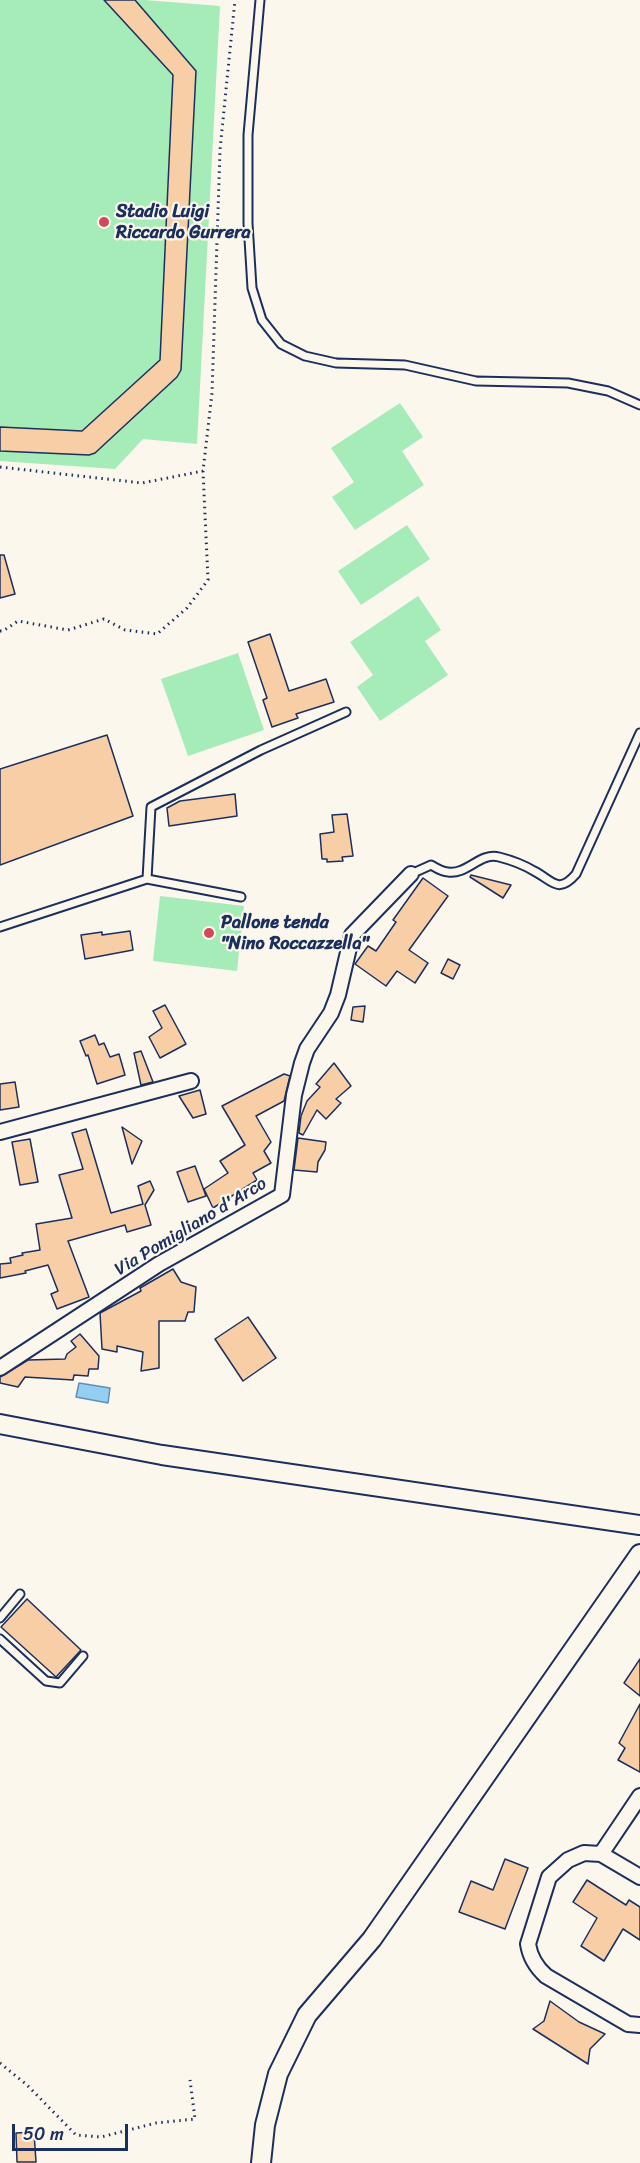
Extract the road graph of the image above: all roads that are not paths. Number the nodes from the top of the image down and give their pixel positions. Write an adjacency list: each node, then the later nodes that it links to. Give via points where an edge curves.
1 (260, 0): 2 (lane, via 248,135 248,223 252,288 262,320 281,344 305,356 336,363 405,365 476,381 568,383 608,391)
2 (640, 405)
3 (346, 712): 6 (lane, via 261,750 151,807)
4 (640, 733): 5 (lane, via 569,883 550,883 535,871 497,856 479,860 460,872 447,873 431,866)
5 (411, 874): 11 (street, Via Pomigliano d'Arco, via 352,935 331,1013 302,1063 294,1095 282,1195 159,1264)
6 (147, 879): 7 (lane); 8 (lane)
7 (241, 897)
8 (0, 927)
9 (191, 1081): 10 (street)
10 (0, 1132)
11 (0, 1368)
12 (0, 1424): 13 (street, via 162,1455)
13 (640, 1525)
14 (640, 1554): 23 (street, via 372,1939 307,2015 278,2074)
15 (20, 1594): 16 (lane)
16 (0, 1618)
17 (0, 1639): 18 (lane, via 46,1681 60,1683)
18 (83, 1656)
19 (640, 1796): 20 (street)
20 (601, 1854): 21 (street); 22 (street, via 584,1853 556,1869 549,1878 528,1944 538,1969 546,1976 628,2024)
21 (640, 1877)
22 (640, 2025)
23 (261, 2163)

